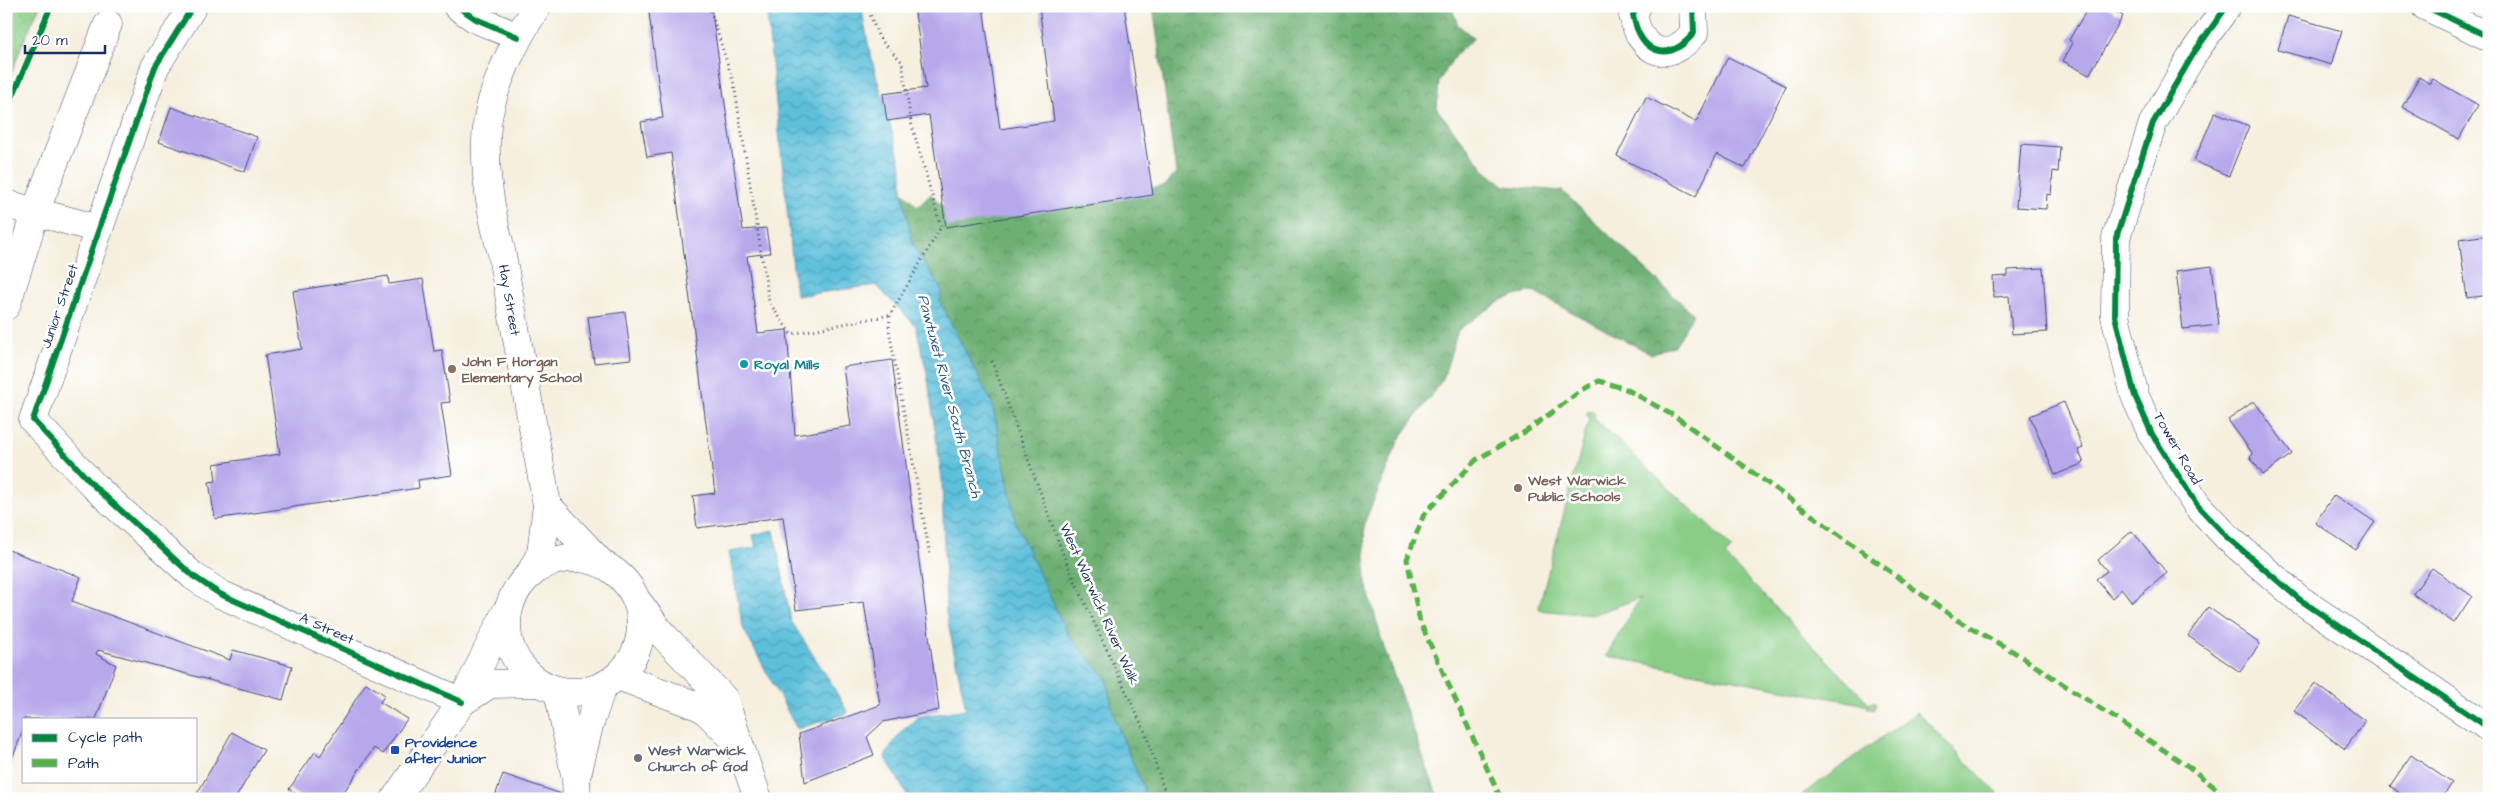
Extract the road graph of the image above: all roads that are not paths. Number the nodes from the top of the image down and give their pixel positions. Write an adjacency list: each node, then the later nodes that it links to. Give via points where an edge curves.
1 (193, 6): 13 (street, Junior Street, via 155,67)
2 (458, 6): 9 (street, via 476,19)
3 (538, 6): 9 (street)
4 (1637, 6): 5 (street, via 1633,15 1640,38 1662,52 1674,51 1694,33)
5 (1693, 6)
6 (2228, 6): 24 (street, Tower Road, via 2195,51 2153,123 2116,238 2115,316 2135,396 2152,434 2197,505 2228,538 2299,598)
7 (2425, 6): 10 (street)
8 (108, 24): 12 (street)
9 (518, 37): 15 (street, Hay Street, via 497,87 487,123 488,191)
10 (2489, 37)
11 (6, 204): 12 (street)
12 (36, 210): 13 (street); 14 (street)
13 (99, 228): 17 (street, Junior Street, via 32,420 94,486)
14 (6, 306)
15 (548, 505): 16 (street); 18 (street, Hay Street, via 541,553)
16 (601, 563): 18 (street, via 583,558 564,558); 19 (street, via 617,572 630,586)
17 (186, 569): 23 (street, A Street, via 220,594)
18 (530, 574): 20 (street)
19 (638, 602): 21 (street, via 642,622 640,643 631,661); 25 (street, via 661,633 724,699)
20 (510, 603): 22 (street, via 506,625 510,648 522,668); 23 (street)
21 (610, 682): 22 (street, via 581,693); 25 (street, via 703,708); 26 (street, via 589,726)
22 (548, 687): 23 (street, via 490,684); 26 (street)
23 (462, 702): 27 (street)
24 (2489, 728)
25 (738, 744): 28 (street)
26 (576, 789)
27 (395, 799)
28 (758, 799)

